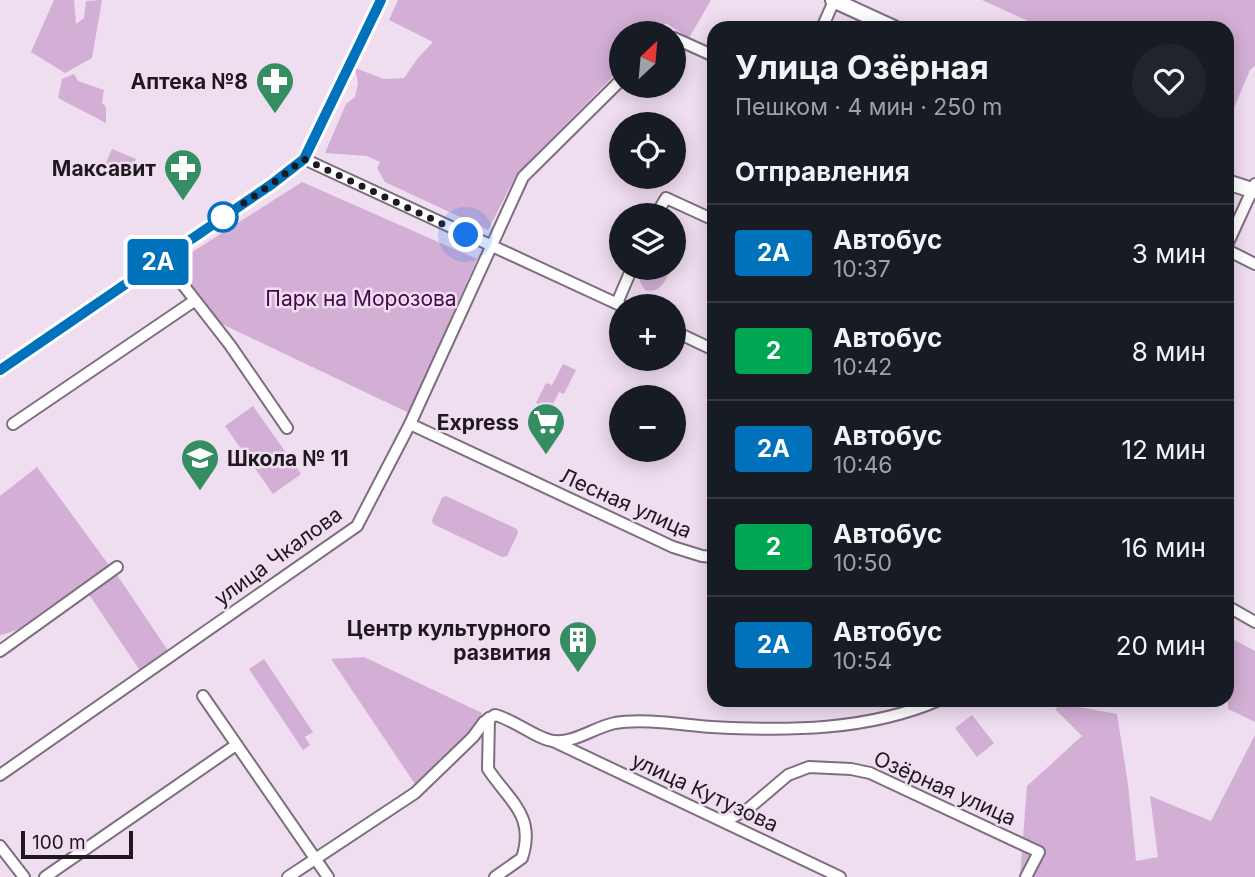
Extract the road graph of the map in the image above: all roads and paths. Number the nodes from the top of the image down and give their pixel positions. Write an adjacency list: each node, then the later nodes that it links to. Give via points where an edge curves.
1 (381, 0): 8 (street)
2 (834, 0): 3 (street); 4 (main road)
3 (825, 21)
4 (879, 21)
5 (686, 43): 6 (street)
6 (707, 53)
7 (609, 92): 16 (street, улица Чкалова, via 523,177)
8 (304, 159): 16 (street); 18 (street)
9 (1234, 184): 10 (main road)
10 (1254, 189): 15 (street)
11 (663, 203): 12 (street, via 666,198)
12 (677, 203)
13 (686, 207): 14 (street)
14 (707, 217)
15 (1234, 233)
16 (490, 246): 20 (street); 26 (street, улица Чкалова)
17 (1234, 252): 19 (street)
18 (163, 258): 21 (street); 24 (street)
19 (1255, 264)
20 (609, 300)
21 (194, 302): 25 (street); 27 (street)
22 (686, 337): 23 (street)
23 (707, 347)
24 (0, 370)
25 (13, 424)
26 (410, 424): 28 (street, Лесная улица, via 673,547); 38 (street, улица Чкалова, via 357,526)
27 (287, 428)
28 (707, 556)
29 (117, 568): 32 (street)
30 (1234, 610): 31 (street)
31 (1255, 622)
32 (0, 651)
33 (203, 696): 37 (street)
34 (919, 707): 36 (street, via 852,724 745,729 614,723)
35 (489, 718): 36 (street, улица Кутузова, via 502,717); 41 (street, via 415,793); 46 (street, via 488,769 515,802 527,837 522,858)
36 (553, 741): 39 (street, улица Кутузова)
37 (236, 745): 41 (street); 43 (street)
38 (0, 775)
39 (725, 821): 47 (street, улица Кутузова); 48 (street, Озёрная улица, via 748,809 788,775 809,767 851,769 870,773 1039,852)
40 (0, 846): 42 (street)
41 (317, 859): 44 (street); 45 (street)
42 (24, 877)
43 (45, 877)
44 (288, 877)
45 (328, 877)
46 (495, 877)
47 (840, 877)
48 (1026, 877)

